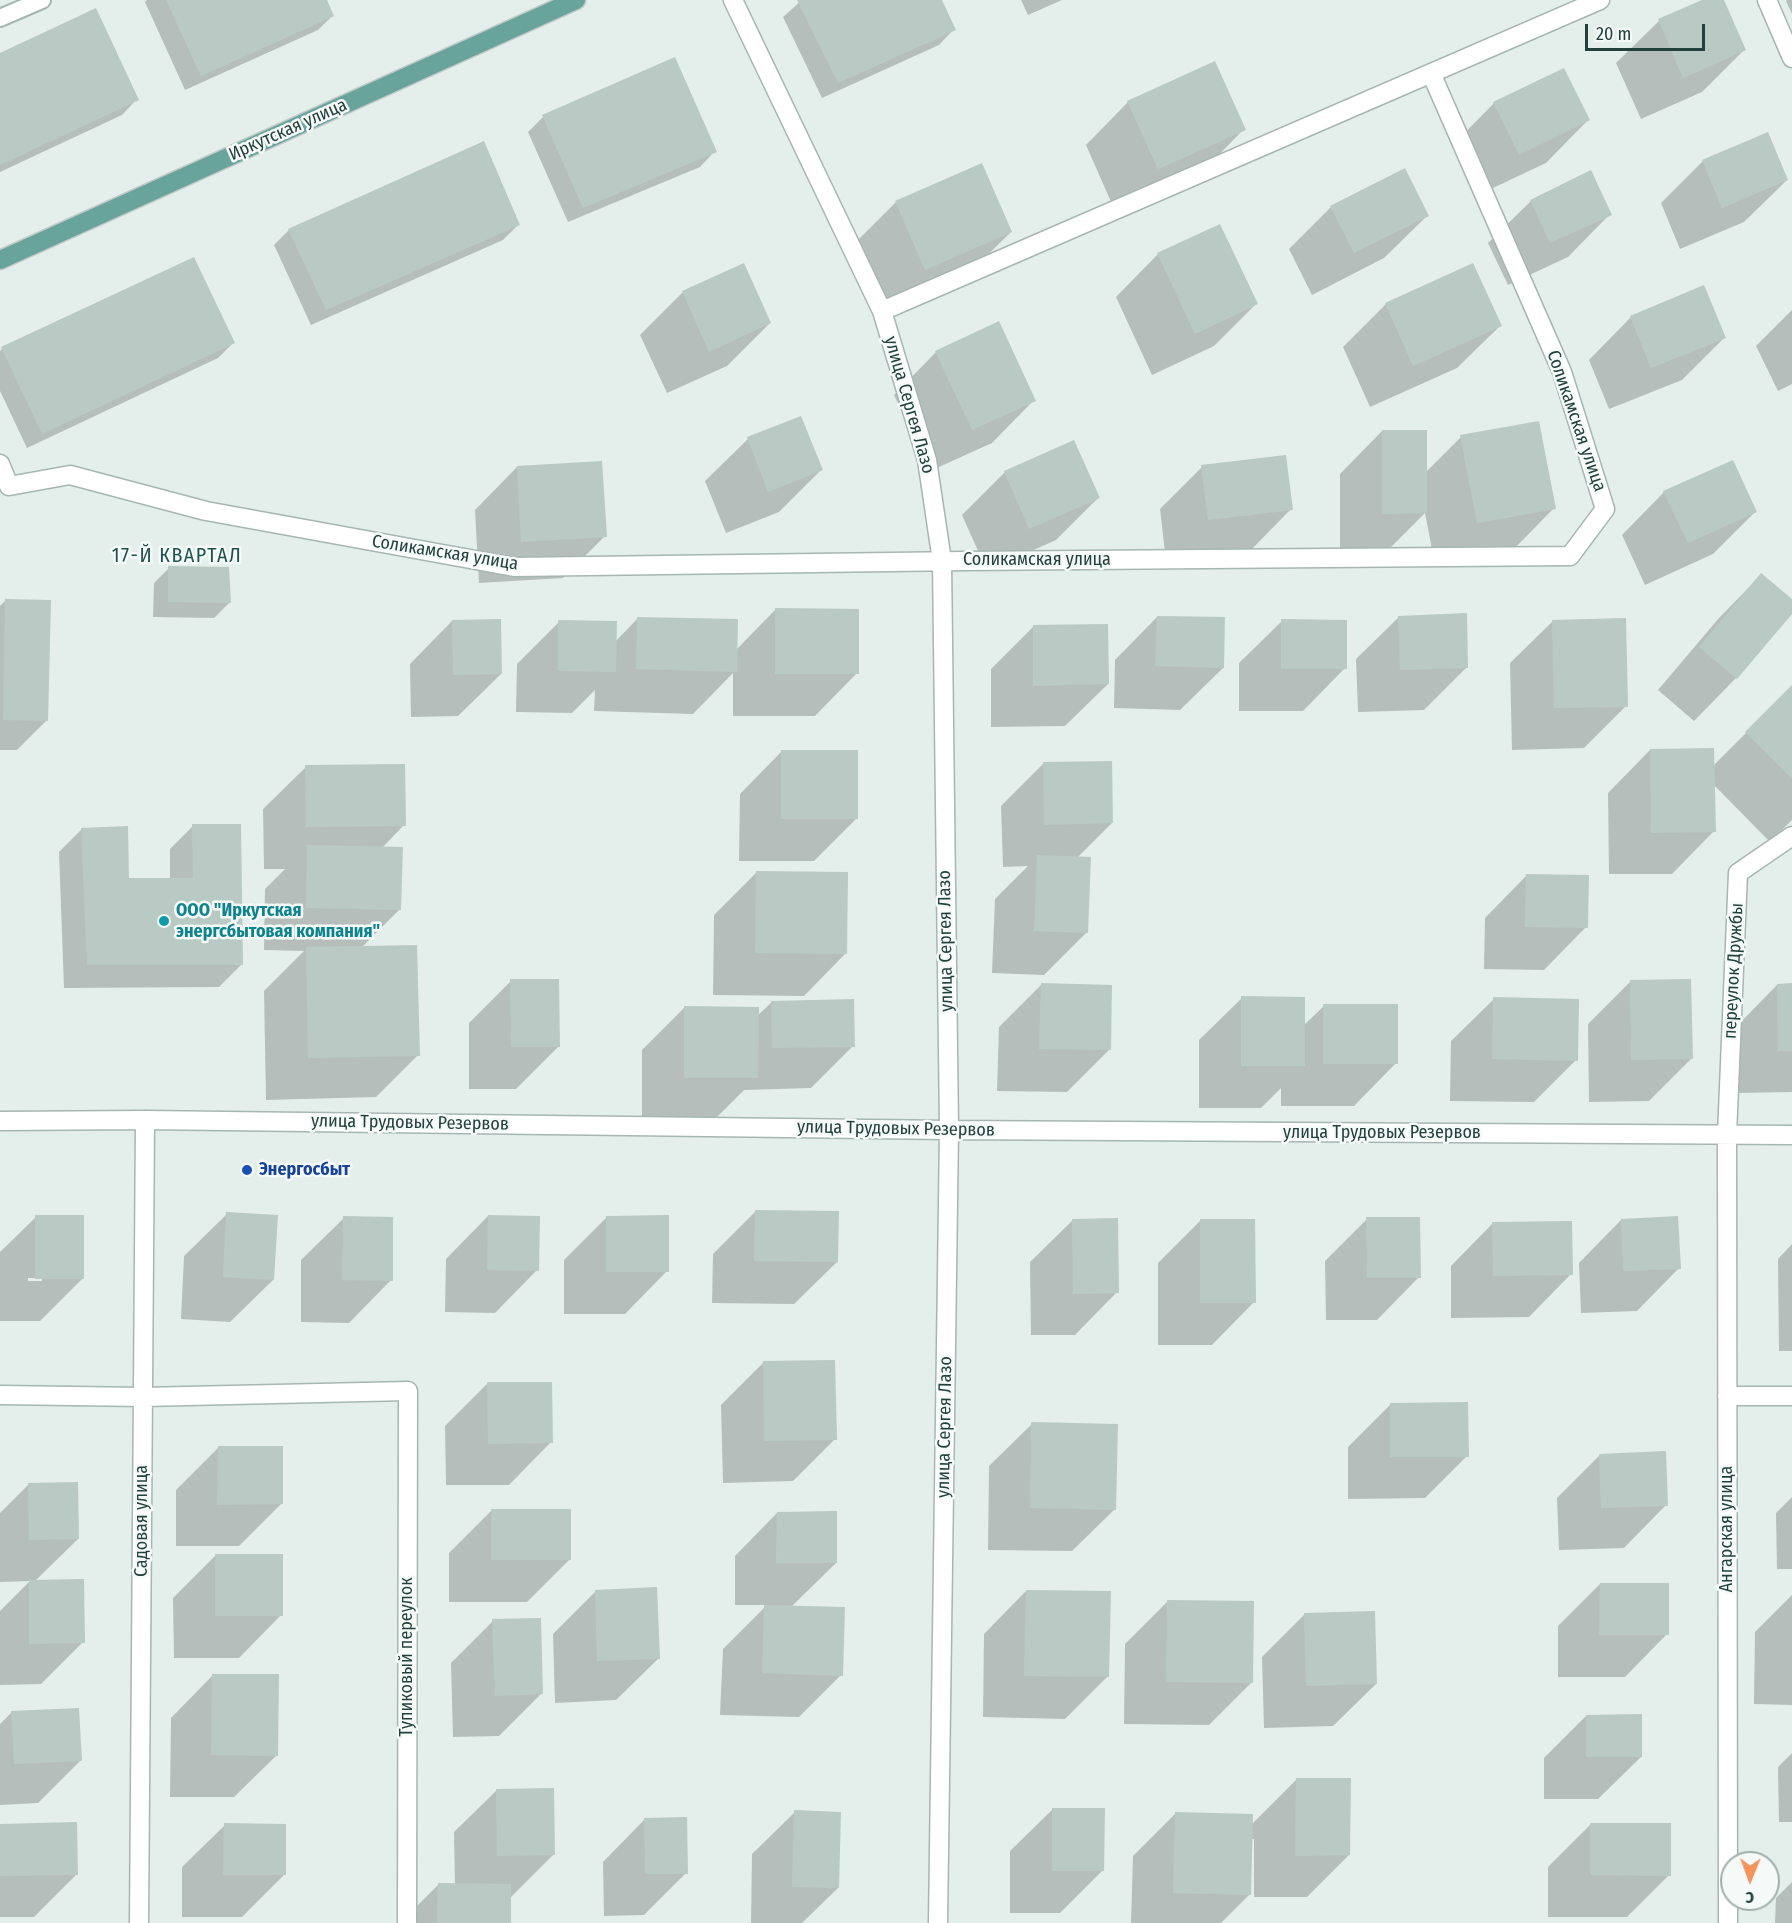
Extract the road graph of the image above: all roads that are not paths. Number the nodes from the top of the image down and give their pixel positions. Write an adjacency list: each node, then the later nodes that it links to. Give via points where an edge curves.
1 (42, 0): 6 (lane)
2 (576, 0): 9 (main road, Иркутская улица)
3 (733, 0): 10 (street, улица Сергея Лазо)
4 (1600, 0): 8 (street)
5 (1767, 0): 7 (street)
6 (0, 18)
7 (1792, 58)
8 (1431, 72): 10 (street); 12 (street, Соликамская улица, via 1562,372 1605,510 1570,556)
9 (0, 260)
10 (882, 311): 12 (street, улица Сергея Лазо, via 927,460)
11 (0, 464): 12 (street, Соликамская улица, via 9,486 70,475 206,511 514,567)
12 (942, 561): 16 (street, улица Сергея Лазо)
13 (1792, 836): 17 (street, переулок Дружбы, via 1738,873)
14 (145, 1120): 15 (street, улица Трудовых Резервов); 16 (street, улица Трудовых Резервов); 22 (street, Садовая улица)
15 (0, 1121)
16 (949, 1130): 17 (street, улица Трудовых Резервов); 25 (street, улица Сергея Лазо)
17 (1727, 1135): 18 (street, улица Трудовых Резервов); 20 (street, Ангарская улица)
18 (1792, 1135)
19 (0, 1395): 22 (street)
20 (1727, 1396): 21 (street); 26 (street, Ангарская улица)
21 (1792, 1396)
22 (143, 1397): 23 (street, Садовая улица); 24 (street, Тупиковый переулок, via 408,1391)
23 (139, 1923)
24 (407, 1923)
25 (938, 1923)
26 (1728, 1923)

